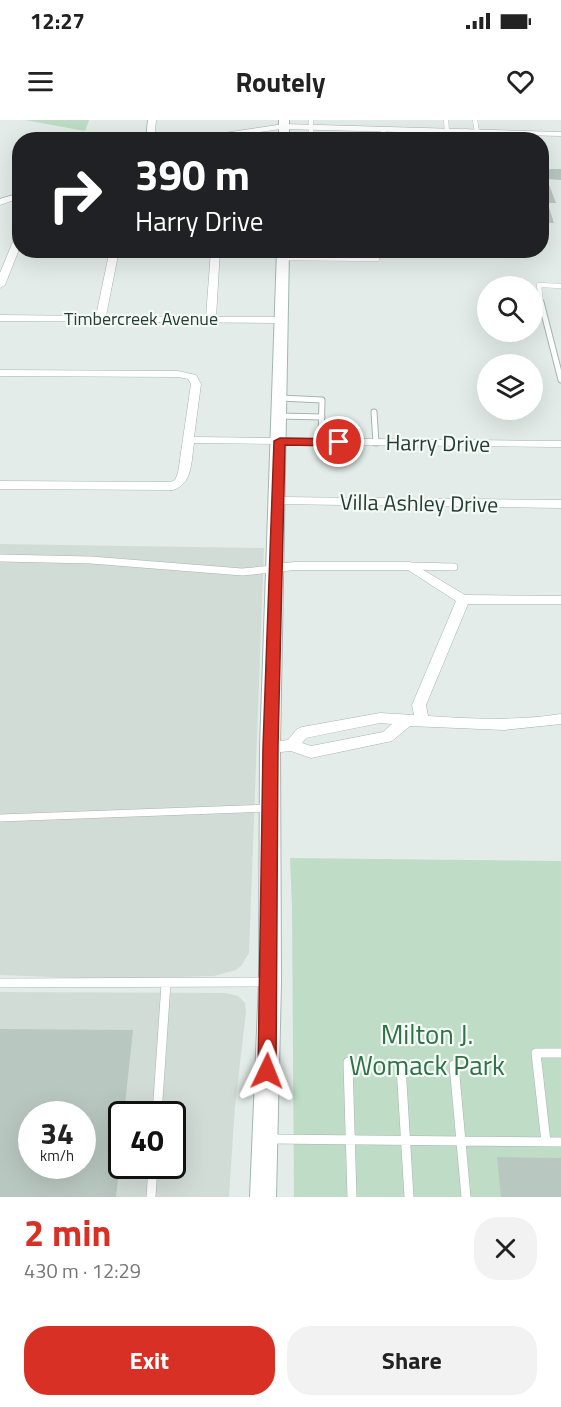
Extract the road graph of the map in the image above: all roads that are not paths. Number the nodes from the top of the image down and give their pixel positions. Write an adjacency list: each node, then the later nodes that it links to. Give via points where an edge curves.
1 (446, 120): 5 (lane)
2 (475, 120): 10 (lane)
3 (284, 124): 4 (street); 6 (street)
4 (311, 124): 7 (street)
5 (447, 131): 8 (street); 9 (street)
6 (220, 132)
7 (416, 132)
8 (444, 132)
9 (452, 132)
10 (477, 132)
11 (12, 254): 17 (street)
12 (113, 258): 20 (street)
13 (215, 258): 21 (street)
14 (283, 258): 22 (street)
15 (358, 258): 16 (lane)
16 (377, 259)
17 (0, 285)
18 (561, 286): 24 (lane, via 538,285)
19 (0, 318): 20 (street, Timbercreek Avenue)
20 (100, 319): 21 (street, Timbercreek Avenue)
21 (211, 320): 22 (street, Timbercreek Avenue)
22 (281, 320): 25 (street)
23 (0, 373): 29 (street, via 192,377 196,384)
24 (561, 380)
25 (280, 398): 27 (street); 28 (lane, via 322,400)
26 (374, 412): 32 (lane)
27 (280, 416): 28 (lane); 30 (street)
28 (322, 417): 31 (lane)
29 (188, 440): 30 (street, Harry Drive); 34 (street, via 184,473 173,486)
30 (280, 441): 31 (street, Harry Drive); 35 (street)
31 (321, 442): 32 (street, Harry Drive)
32 (376, 443): 33 (street, Harry Drive)
33 (561, 444)
34 (0, 485)
35 (277, 501): 36 (street, Villa Ashley Drive); 40 (street)
36 (561, 504)
37 (0, 558): 40 (lane, via 92,560 242,572)
38 (410, 566): 39 (lane); 40 (street); 41 (street)
39 (454, 567)
40 (275, 568): 45 (street)
41 (463, 599): 42 (street); 44 (street)
42 (561, 600)
43 (561, 719): 44 (street, via 491,724)
44 (414, 720): 45 (street, via 387,737 311,752 292,745)
45 (270, 747): 46 (street)
46 (270, 808): 47 (lane); 48 (street)
47 (0, 818)
48 (270, 982): 50 (lane); 56 (street)
49 (0, 983): 50 (lane)
50 (166, 984): 55 (lane)
51 (561, 1053): 60 (lane, via 536,1053)
52 (348, 1062): 57 (lane)
53 (454, 1065): 59 (lane)
54 (401, 1066): 58 (lane)
55 (158, 1101)
56 (265, 1138): 57 (lane); 64 (street)
57 (351, 1140): 58 (lane); 65 (lane)
58 (406, 1140): 59 (lane); 66 (lane)
59 (460, 1141): 60 (lane); 67 (lane)
60 (546, 1142): 61 (lane)
61 (561, 1142)
62 (152, 1179): 63 (lane)
63 (151, 1197)
64 (263, 1197)
65 (352, 1197)
66 (409, 1197)
67 (466, 1197)

